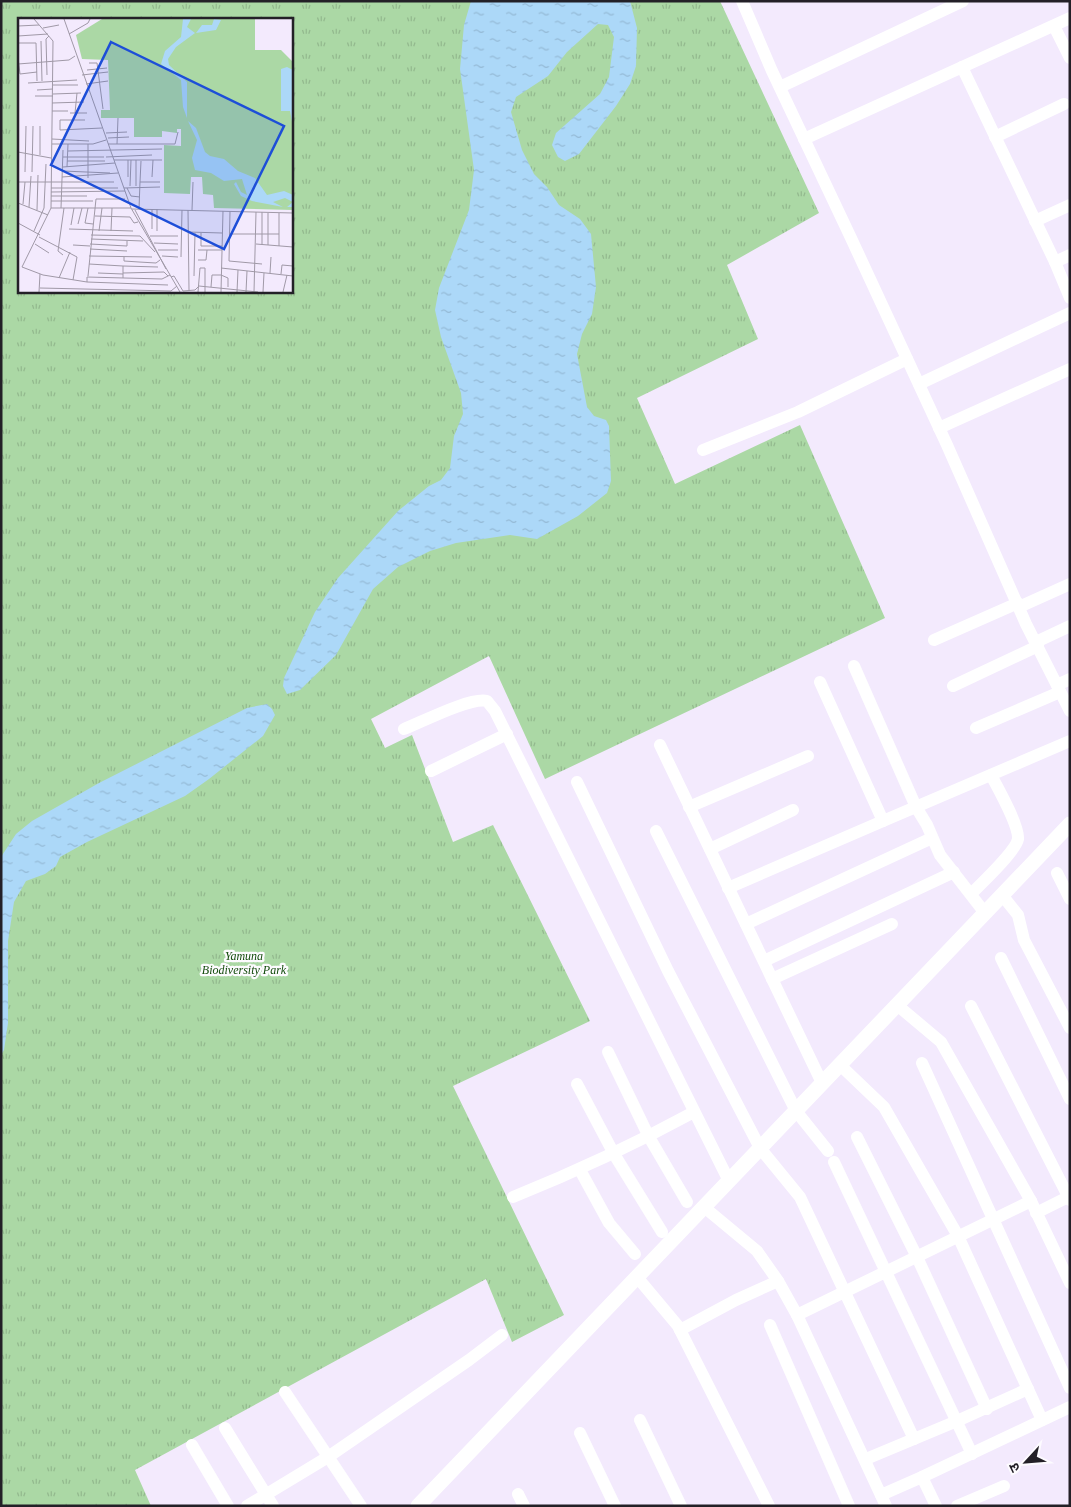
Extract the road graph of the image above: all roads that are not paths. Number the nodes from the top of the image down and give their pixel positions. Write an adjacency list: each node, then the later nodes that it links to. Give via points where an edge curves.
1 (742, 1): 8 (street)
2 (963, 1): 3 (street)
3 (943, 5): 8 (street)
4 (1070, 18): 5 (street)
5 (1054, 26): 6 (street); 7 (street)
6 (1070, 58)
7 (962, 67): 10 (street); 11 (street)
8 (780, 87): 11 (street)
9 (1064, 104): 10 (street)
10 (995, 137): 13 (street)
11 (804, 139): 18 (street)
12 (1070, 205): 13 (street)
13 (1035, 221): 15 (street)
14 (1070, 255): 15 (street)
15 (1055, 262): 16 (street)
16 (1070, 298)
17 (1070, 313): 20 (street)
18 (907, 360): 20 (street); 22 (street, via 798,412)
19 (1070, 369): 21 (street)
20 (919, 384): 21 (street)
21 (939, 428): 24 (street)
22 (703, 450)
23 (1070, 584): 24 (street)
24 (1019, 605): 26 (street); 27 (street)
25 (1070, 626): 27 (street)
26 (934, 640)
27 (1037, 644): 31 (street); 32 (street)
28 (854, 666): 43 (street)
29 (1070, 679): 32 (street)
30 (820, 682): 46 (street)
31 (953, 686)
32 (1058, 688): 33 (street); 34 (street)
33 (1070, 712)
34 (976, 728)
35 (404, 729): 36 (street, via 481,700 487,701 496,711)
36 (507, 734): 40 (street); 73 (street)
37 (1070, 742): 41 (street)
38 (660, 745): 44 (street)
39 (808, 756): 44 (street)
40 (431, 771)
41 (991, 775): 43 (street); 54 (street, via 1013,820 1018,840)
42 (577, 782): 76 (street, via 668,971)
43 (916, 806): 46 (street); 49 (street)
44 (689, 807): 50 (street)
45 (793, 810): 50 (street)
46 (883, 821): 53 (street)
47 (1070, 824): 55 (street)
48 (656, 831): 72 (street)
49 (932, 838): 51 (street, via 940,856); 58 (street)
50 (710, 849): 53 (street)
51 (954, 872): 54 (street); 61 (street)
52 (1057, 873): 56 (street)
53 (728, 888): 58 (street)
54 (971, 894): 57 (street)
55 (1002, 895): 57 (street); 65 (street, via 1018,915 1024,940)
56 (1070, 899)
57 (985, 912): 63 (street)
58 (746, 924): 61 (street)
59 (892, 924): 62 (street)
60 (1001, 958): 71 (street)
61 (764, 961): 62 (street)
62 (772, 979): 69 (street)
63 (897, 1005): 68 (street); 82 (street, via 939,1040)
64 (971, 1006): 80 (street)
65 (1070, 1028)
66 (608, 1052): 74 (street)
67 (922, 1063): 86 (street)
68 (840, 1065): 69 (street); 88 (street, via 882,1105)
69 (822, 1083): 72 (street)
70 (577, 1084): 77 (street)
71 (1070, 1099)
72 (796, 1111): 76 (street); 91 (street, via 831,1156)
73 (694, 1112): 74 (street); 79 (street)
74 (649, 1136): 77 (street); 83 (street)
75 (857, 1137): 90 (street)
76 (760, 1148): 79 (street); 95 (street, via 798,1195)
77 (614, 1154): 78 (street); 87 (street)
78 (580, 1170): 81 (street); 89 (street, via 609,1223)
79 (729, 1181): 84 (street)
80 (1069, 1197): 85 (street)
81 (513, 1198)
82 (1031, 1201): 85 (street); 86 (street)
83 (687, 1202)
84 (704, 1207): 92 (street); 93 (street, via 753,1247)
85 (1036, 1213): 94 (street)
86 (993, 1219): 88 (street); 100 (street)
87 (662, 1232)
88 (958, 1236): 90 (street); 101 (street)
89 (635, 1254)
90 (917, 1257): 91 (street); 104 (street)
91 (887, 1272): 95 (street); 107 (street)
92 (637, 1277): 97 (street); 124 (street)
93 (778, 1281): 96 (street); 97 (street)
94 (1070, 1283)
95 (845, 1292): 96 (street); 110 (street)
96 (797, 1315): 114 (street)
97 (677, 1325): 128 (street)
98 (770, 1325): 129 (street)
99 (502, 1335): 113 (street)
100 (1070, 1388)
101 (1028, 1390): 104 (street); 106 (street)
102 (285, 1392): 113 (street)
103 (1070, 1407): 106 (street)
104 (987, 1408): 107 (street)
105 (640, 1420): 127 (street)
106 (1042, 1420): 112 (street)
107 (957, 1421): 110 (street); 112 (street)
108 (225, 1428): 117 (street)
109 (580, 1432): 126 (street)
110 (914, 1439): 114 (street)
111 (192, 1445): 120 (street)
112 (972, 1454): 115 (street)
113 (328, 1457): 117 (street); 123 (street)
114 (866, 1459): 119 (street)
115 (922, 1477): 119 (street); 130 (street)
116 (1004, 1486): 131 (street)
117 (266, 1494): 121 (street); 122 (street)
118 (518, 1494): 125 (street)
119 (884, 1500)
120 (228, 1506)
121 (246, 1506)
122 (273, 1506)
123 (361, 1506)
124 (418, 1506)
125 (524, 1506)
126 (615, 1506)
127 (681, 1506)
128 (769, 1506)
129 (849, 1506)
130 (936, 1506)
131 (957, 1506)

